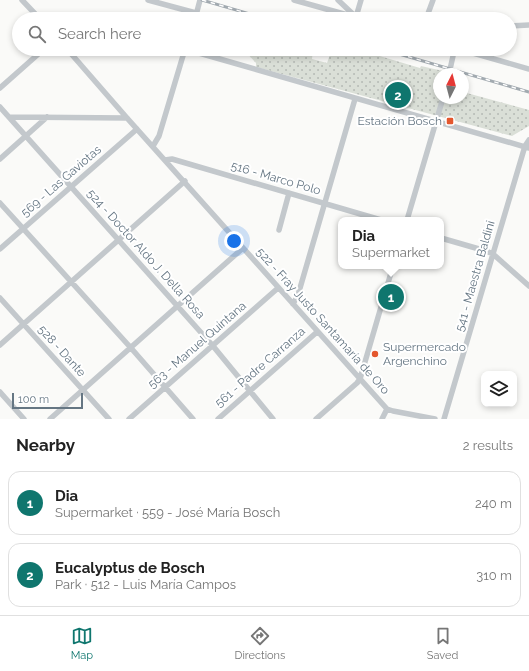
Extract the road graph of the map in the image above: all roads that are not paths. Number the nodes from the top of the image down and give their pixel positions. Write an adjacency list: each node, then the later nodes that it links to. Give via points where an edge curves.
1 (22, 0): 8 (street)
2 (148, 0): 9 (street)
3 (200, 0): 10 (street)
4 (294, 0): 11 (street)
5 (338, 0): 12 (street)
6 (361, 0): 13 (street)
7 (433, 0): 14 (street)
8 (33, 12)
9 (183, 12)
10 (196, 12)
11 (337, 12)
12 (352, 12)
13 (360, 12)
14 (429, 12)
15 (529, 25): 16 (street)
16 (517, 26)
17 (36, 56): 25 (street)
18 (73, 56): 31 (street, 522 - Fray Justo Santamaría de Oro)
19 (183, 56): 36 (street, via 159,136)
20 (209, 56): 26 (street)
21 (453, 56): 23 (street)
22 (484, 56): 24 (street)
23 (450, 68)
24 (529, 69)
25 (0, 88)
26 (355, 98): 32 (street); 44 (street)
27 (440, 104): 32 (street)
28 (0, 107): 29 (street, 524 - Doctor Aldo J. Della Rosa)
29 (9, 117): 30 (street); 34 (street, 524 - Doctor Aldo J. Della Rosa)
30 (47, 117): 31 (street); 34 (street)
31 (126, 118): 33 (street, 522 - Fray Justo Santamaría de Oro)
32 (436, 122): 37 (street); 46 (street)
33 (137, 129): 36 (street, 522 - Fray Justo Santamaría de Oro); 41 (street, 569 - Las Gaviotas)
34 (26, 136): 38 (street); 41 (street, 524 - Doctor Aldo J. Della Rosa)
35 (529, 140): 37 (street, 541 - Maestra Baldini)
36 (153, 146): 39 (street, 522 - Fray Justo Santamaría de Oro)
37 (528, 148): 53 (street, 541 - Maestra Baldini)
38 (0, 159)
39 (165, 160): 40 (street, 522 - Fray Justo Santamaría de Oro); 42 (street, 516 - Marco Polo, via 172,159)
40 (185, 182): 50 (street); 51 (street, 522 - Fray Justo Santamaría de Oro)
41 (71, 187): 47 (street, 569 - Las Gaviotas); 50 (street, 524 - Doctor Aldo J. Della Rosa)
42 (289, 193): 44 (street, 516 - Marco Polo); 48 (street)
43 (0, 203): 47 (street)
44 (325, 203): 45 (street, 516 - Marco Polo); 59 (street, via 298,295)
45 (371, 217)
46 (408, 217)
47 (24, 229): 52 (street, 569 - Las Gaviotas); 55 (street)
48 (279, 230)
49 (444, 239): 53 (street)
50 (118, 240): 55 (street); 60 (street, 524 - Doctor Aldo J. Della Rosa)
51 (243, 248): 57 (street, 522 - Fray Justo Santamaría de Oro); 60 (street)
52 (0, 249)
53 (493, 254): 56 (street); 82 (street, 541 - Maestra Baldini)
54 (392, 269): 66 (street)
55 (72, 282): 61 (street); 65 (street)
56 (529, 286)
57 (278, 288): 59 (street, 522 - Fray Justo Santamaría de Oro); 64 (street, 563 - Manuel Quintana)
58 (0, 298): 61 (street, 528 - Dante)
59 (293, 304): 62 (street, 522 - Fray Justo Santamaría de Oro)
60 (178, 306): 64 (street, 524 - Doctor Aldo J. Della Rosa); 65 (street)
61 (24, 324): 63 (street); 68 (street, 528 - Dante)
62 (318, 332): 66 (street, 522 - Fray Justo Santamaría de Oro); 69 (street, 561 - Padre Carranza)
63 (0, 345)
64 (213, 346): 67 (street, 563 - Manuel Quintana); 69 (street, 524 - Doctor Aldo J. Della Rosa)
65 (131, 348): 67 (street); 68 (street)
66 (360, 379): 71 (street, 522 - Fray Justo Santamaría de Oro); 79 (street)
67 (165, 387): 75 (street, 563 - Manuel Quintana); 76 (street)
68 (82, 390): 73 (street); 74 (street, 528 - Dante)
69 (250, 391): 77 (street, 561 - Padre Carranza); 78 (street, 524 - Doctor Aldo J. Della Rosa)
70 (0, 392): 72 (street)
71 (387, 409): 80 (street); 81 (street, 522 - Fray Justo Santamaría de Oro)
72 (24, 419)
73 (50, 419)
74 (108, 419)
75 (129, 419)
76 (193, 419)
77 (218, 419)
78 (272, 419)
79 (316, 419)
80 (382, 419)
81 (435, 419)
82 (444, 419)

